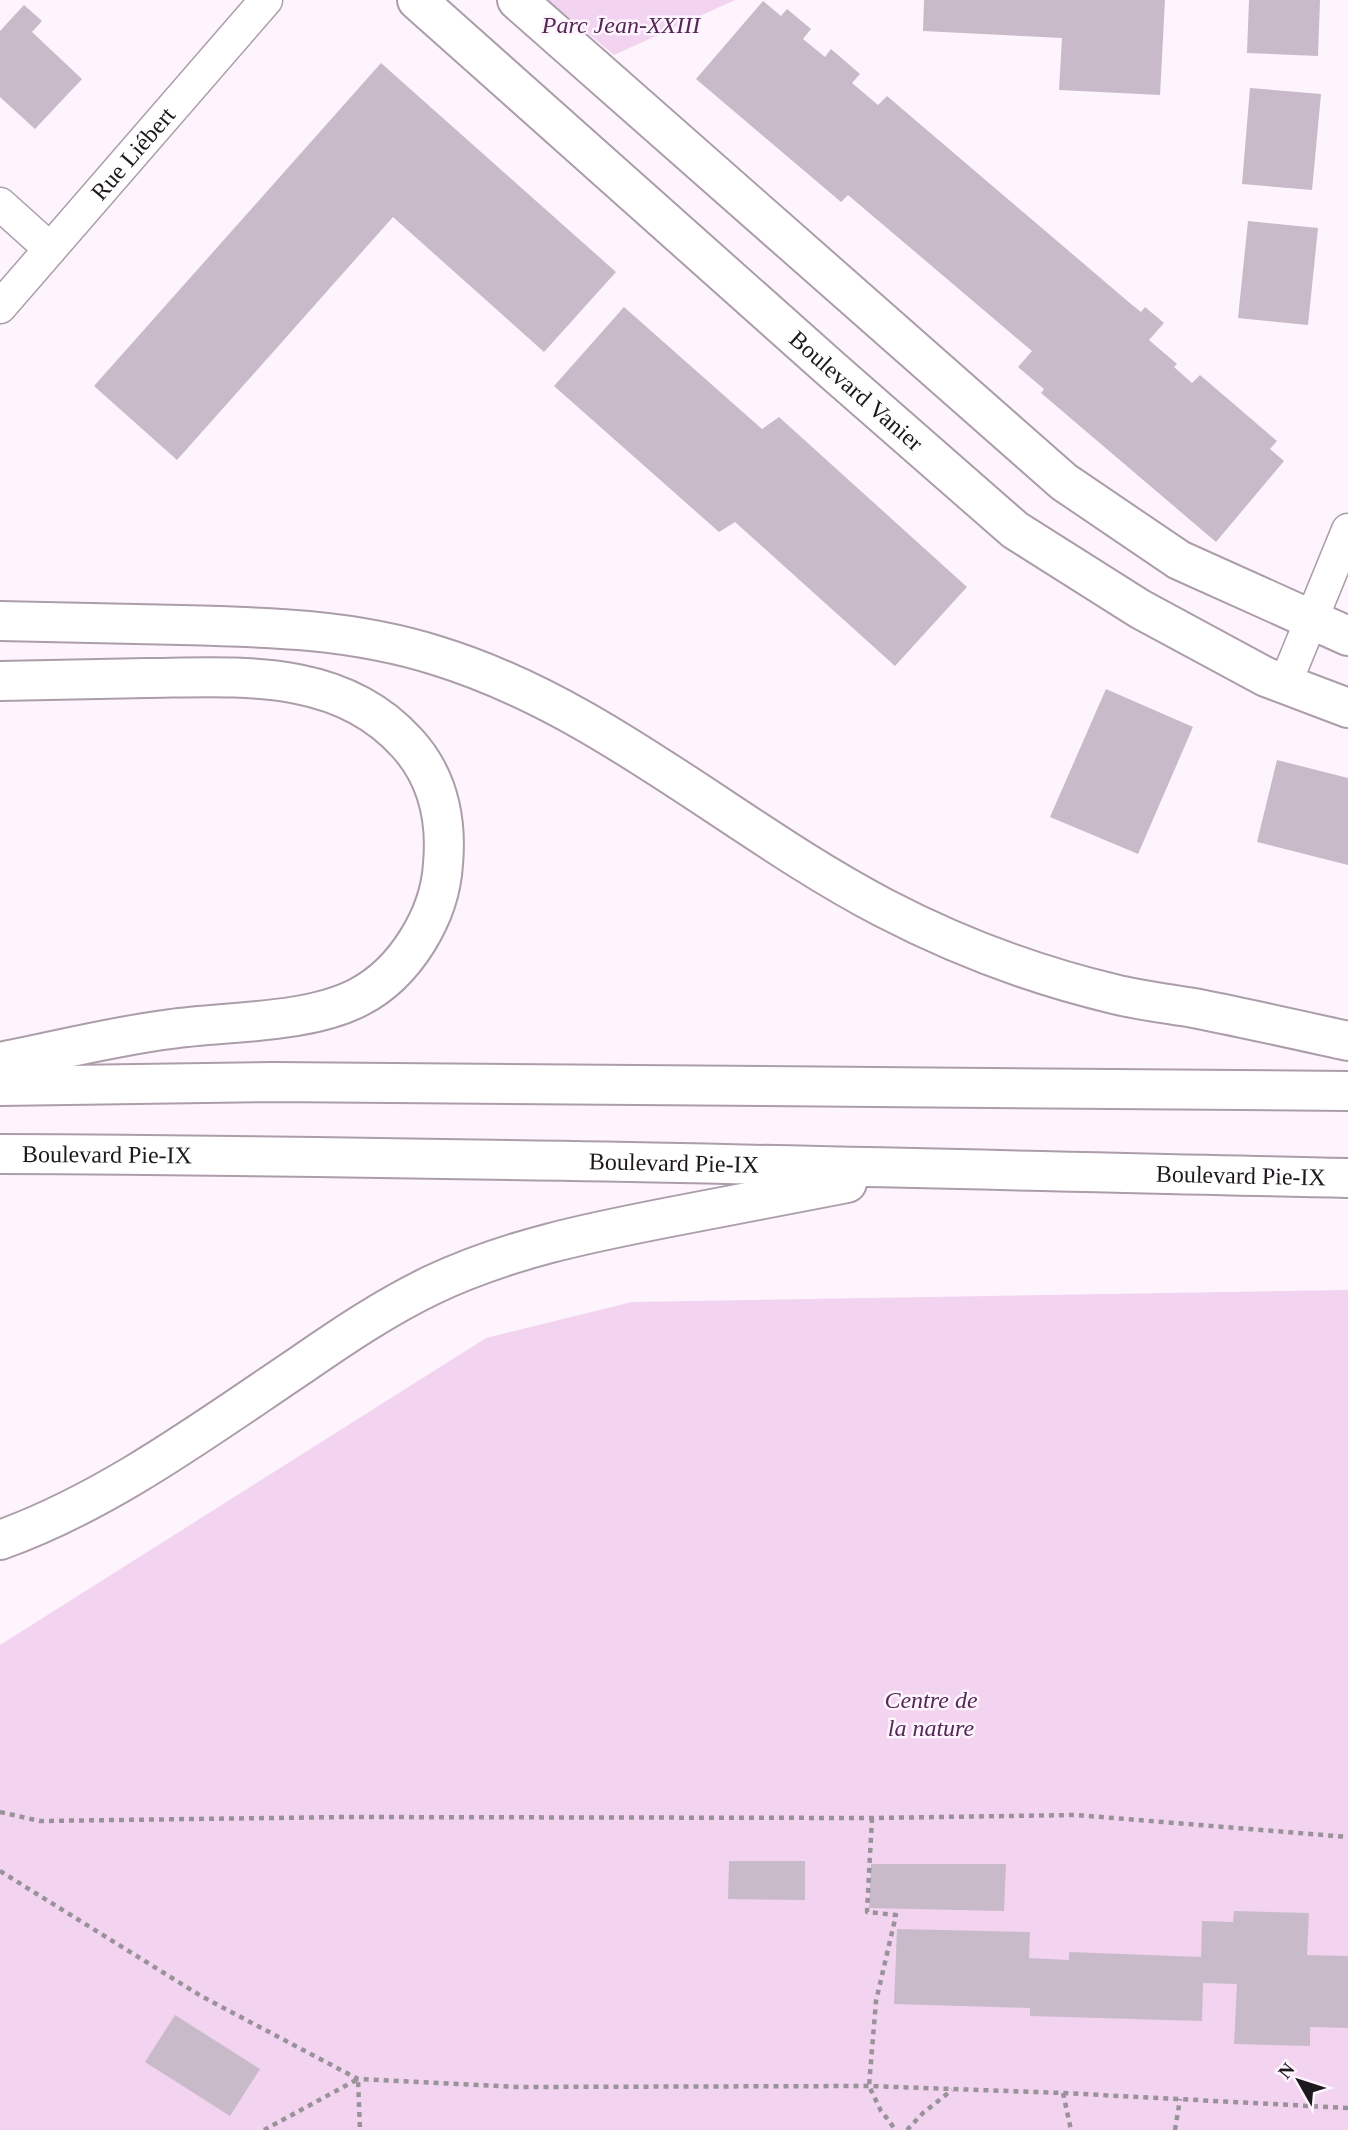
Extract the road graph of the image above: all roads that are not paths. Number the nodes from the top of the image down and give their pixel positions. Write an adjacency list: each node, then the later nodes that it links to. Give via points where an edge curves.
1 (266, 0): 5 (street, Rue Liébert)
2 (416, 0): 12 (main road, Boulevard Vanier, via 1015,530 1140,609)
3 (517, 0): 8 (main road, via 1064,482 1179,560)
4 (0, 204): 5 (street)
5 (50, 249): 6 (street, Rue Liébert)
6 (0, 307)
7 (1348, 530): 8 (street)
8 (1311, 620): 10 (main road); 12 (street)
9 (0, 621): 14 (main road, via 305,629 438,656 563,709 845,887 978,953 1116,995)
10 (1348, 636)
11 (0, 681): 15 (main road, via 242,678 335,693 387,723 420,759 437,794 444,840 441,882 423,930 398,965 360,997 302,1014 170,1029)
12 (1285, 684): 13 (main road, Boulevard Vanier)
13 (1348, 708)
14 (1348, 1041)
15 (0, 1062)
16 (0, 1086): 17 (main road, via 287,1082)
17 (1348, 1091)
18 (0, 1154): 19 (main road, Boulevard Pie-IX)
19 (921, 1168): 20 (main road, Boulevard Pie-IX); 21 (main road, via 579,1235 462,1272 366,1323 84,1504)
20 (1348, 1178)
21 (0, 1540)

